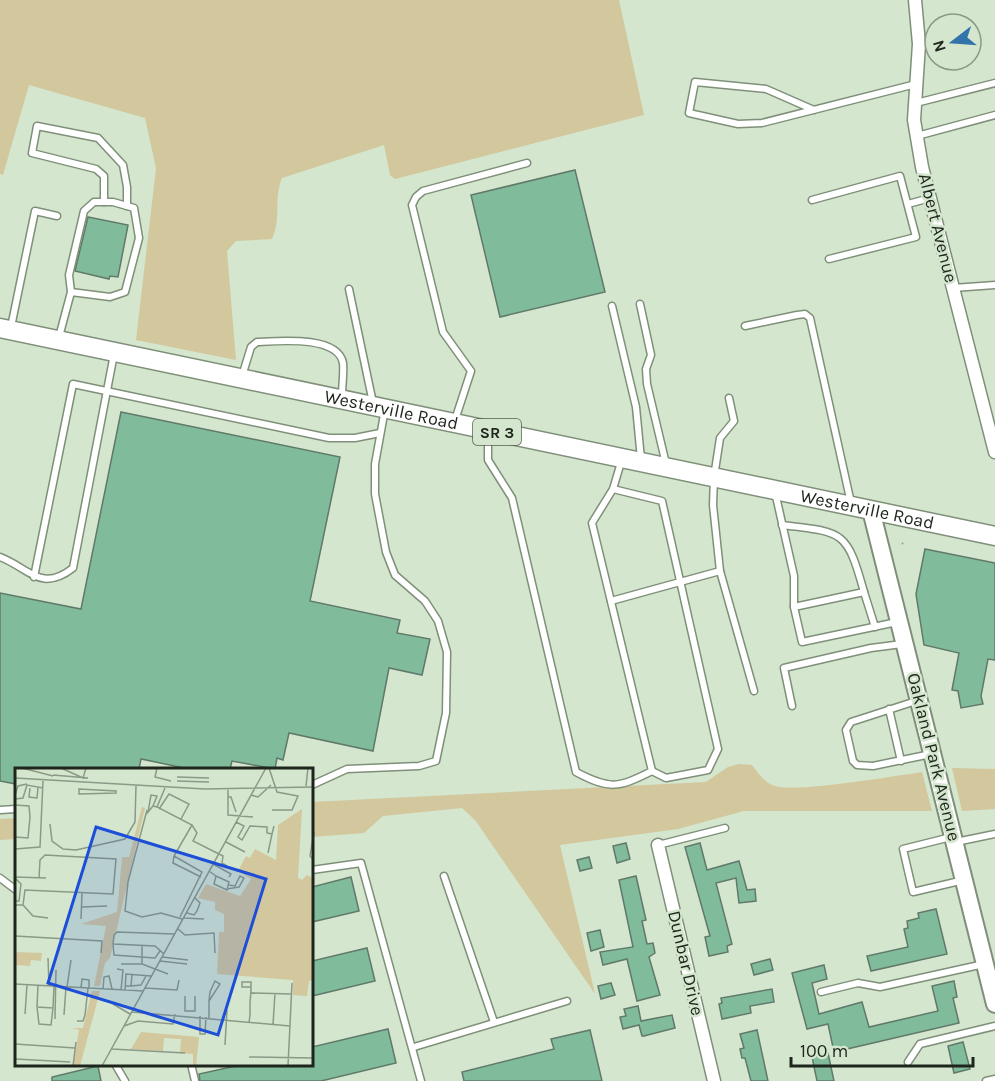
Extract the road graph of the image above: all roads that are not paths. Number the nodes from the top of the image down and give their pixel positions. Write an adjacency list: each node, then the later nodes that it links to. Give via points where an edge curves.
1 (915, 0): 3 (street, Albert Avenue, via 919,44)
2 (995, 83): 4 (lane)
3 (916, 84): 4 (street, Albert Avenue); 5 (lane)
4 (915, 103): 7 (street, Albert Avenue)
5 (814, 110): 5 (lane, via 762,123 738,124 689,113 695,82 766,90)
6 (995, 115): 7 (lane)
7 (917, 136): 9 (street, Albert Avenue)
8 (527, 163): 31 (lane, via 423,191 412,205 443,332 471,371)
9 (930, 198): 12 (lane); 17 (street, Albert Avenue)
10 (812, 200): 12 (lane, via 900,176)
11 (105, 202): 13 (lane); 13 (lane, via 104,176 96,169 32,153 37,126 98,138 123,165); 19 (lane, via 94,202 84,211 69,275)
12 (908, 204): 15 (lane, via 916,237)
13 (127, 206): 19 (lane, via 134,208 140,238 125,292 111,297)
14 (57, 216): 23 (lane, via 35,211)
15 (829, 259)
16 (995, 285): 17 (lane)
17 (953, 288): 34 (street, Albert Avenue)
18 (349, 290): 30 (lane)
19 (71, 292): 24 (lane)
20 (640, 304): 37 (lane, via 651,355 646,369 647,384)
21 (612, 306): 36 (lane, via 636,407)
22 (745, 326): 41 (lane, via 805,314 810,318)
23 (5, 329): 24 (main road, Westerville Road / SR 3)
24 (59, 340): 25 (main road, Westerville Road / SR 3)
25 (114, 352): 26 (main road, Westerville Road / SR 3); 27 (lane)
26 (242, 379): 29 (main road, Westerville Road / SR 3); 29 (lane, via 251,347 257,342 309,342 332,347 339,354 343,362)
27 (107, 391): 33 (lane, via 329,438); 47 (lane, via 73,568 49,580); 47 (lane, via 73,384)
28 (729, 398): 38 (lane, via 734,421 720,438)
29 (341, 399): 30 (main road, Westerville Road / SR 3)
30 (379, 407): 31 (main road, Westerville Road / SR 3); 33 (lane)
31 (454, 423): 32 (main road, Westerville Road / SR 3)
32 (488, 430): 35 (main road, Westerville Road / SR 3); 61 (lane, via 488,459 512,498 576,772 600,784 626,784)
33 (380, 433): 62 (lane, via 375,494 386,552 395,575 425,601 438,621 447,652 446,713 436,761 419,766 347,769)
34 (995, 452)
35 (622, 458): 36 (main road, Westerville Road / SR 3); 39 (lane)
36 (642, 462): 37 (main road, Westerville Road / SR 3)
37 (667, 468): 38 (main road, Westerville Road / SR 3)
38 (714, 477): 40 (main road, Westerville Road / SR 3); 46 (lane)
39 (613, 489): 48 (lane, via 662,501); 50 (lane, via 592,523)
40 (774, 490): 41 (main road, Westerville Road / SR 3); 43 (lane)
41 (852, 506): 42 (main road, Westerville Road / SR 3)
42 (872, 510): 44 (main road, Westerville Road / SR 3); 52 (main road, Oakland Park Avenue)
43 (782, 525): 49 (lane, via 820,529 843,538 853,555); 51 (lane, via 794,576)
44 (995, 536)
45 (0, 557): 47 (lane)
46 (720, 571): 48 (lane); 55 (lane)
47 (34, 577)
48 (680, 583): 50 (lane); 61 (lane, via 718,749 708,770 666,778)
49 (864, 592): 51 (lane); 53 (lane)
50 (611, 601): 61 (lane)
51 (794, 607): 53 (lane, via 802,642)
52 (901, 622): 53 (lane); 54 (main road, Oakland Park Avenue)
53 (875, 627)
54 (906, 643): 56 (main road, Oakland Park Avenue); 57 (lane, via 784,668)
55 (754, 691)
56 (920, 699): 58 (lane); 59 (main road, Oakland Park Avenue)
57 (792, 706)
58 (889, 709): 60 (lane); 60 (lane, via 851,723 846,730 847,740 857,765)
59 (933, 754): 60 (lane); 67 (main road, Oakland Park Avenue)
60 (901, 760)
61 (652, 771)
62 (314, 784)
63 (15, 808): 64 (lane)
64 (0, 810)
65 (725, 828): 68 (lane)
66 (995, 834): 67 (lane)
67 (954, 840): 72 (main road, Oakland Park Avenue); 72 (lane, via 903,849 913,892)
68 (658, 844): 88 (street, Dunbar Drive)
69 (314, 870): 80 (lane, via 361,863)
70 (444, 876): 78 (lane)
71 (0, 878): 73 (lane)
72 (964, 880): 74 (main road, Oakland Park Avenue)
73 (15, 889)
74 (989, 968): 75 (lane, via 880,987 858,983); 77 (main road, Oakland Park Avenue)
75 (821, 992)
76 (567, 1001): 78 (lane)
77 (995, 1004)
78 (494, 1022): 80 (lane)
79 (995, 1026): 81 (lane, via 920,1044)
80 (414, 1047): 87 (lane)
81 (908, 1062)
82 (116, 1066): 85 (lane)
83 (191, 1066): 86 (lane)
84 (995, 1079): 89 (lane)
85 (125, 1081)
86 (195, 1081)
87 (422, 1081)
88 (714, 1081)
89 (986, 1081)

